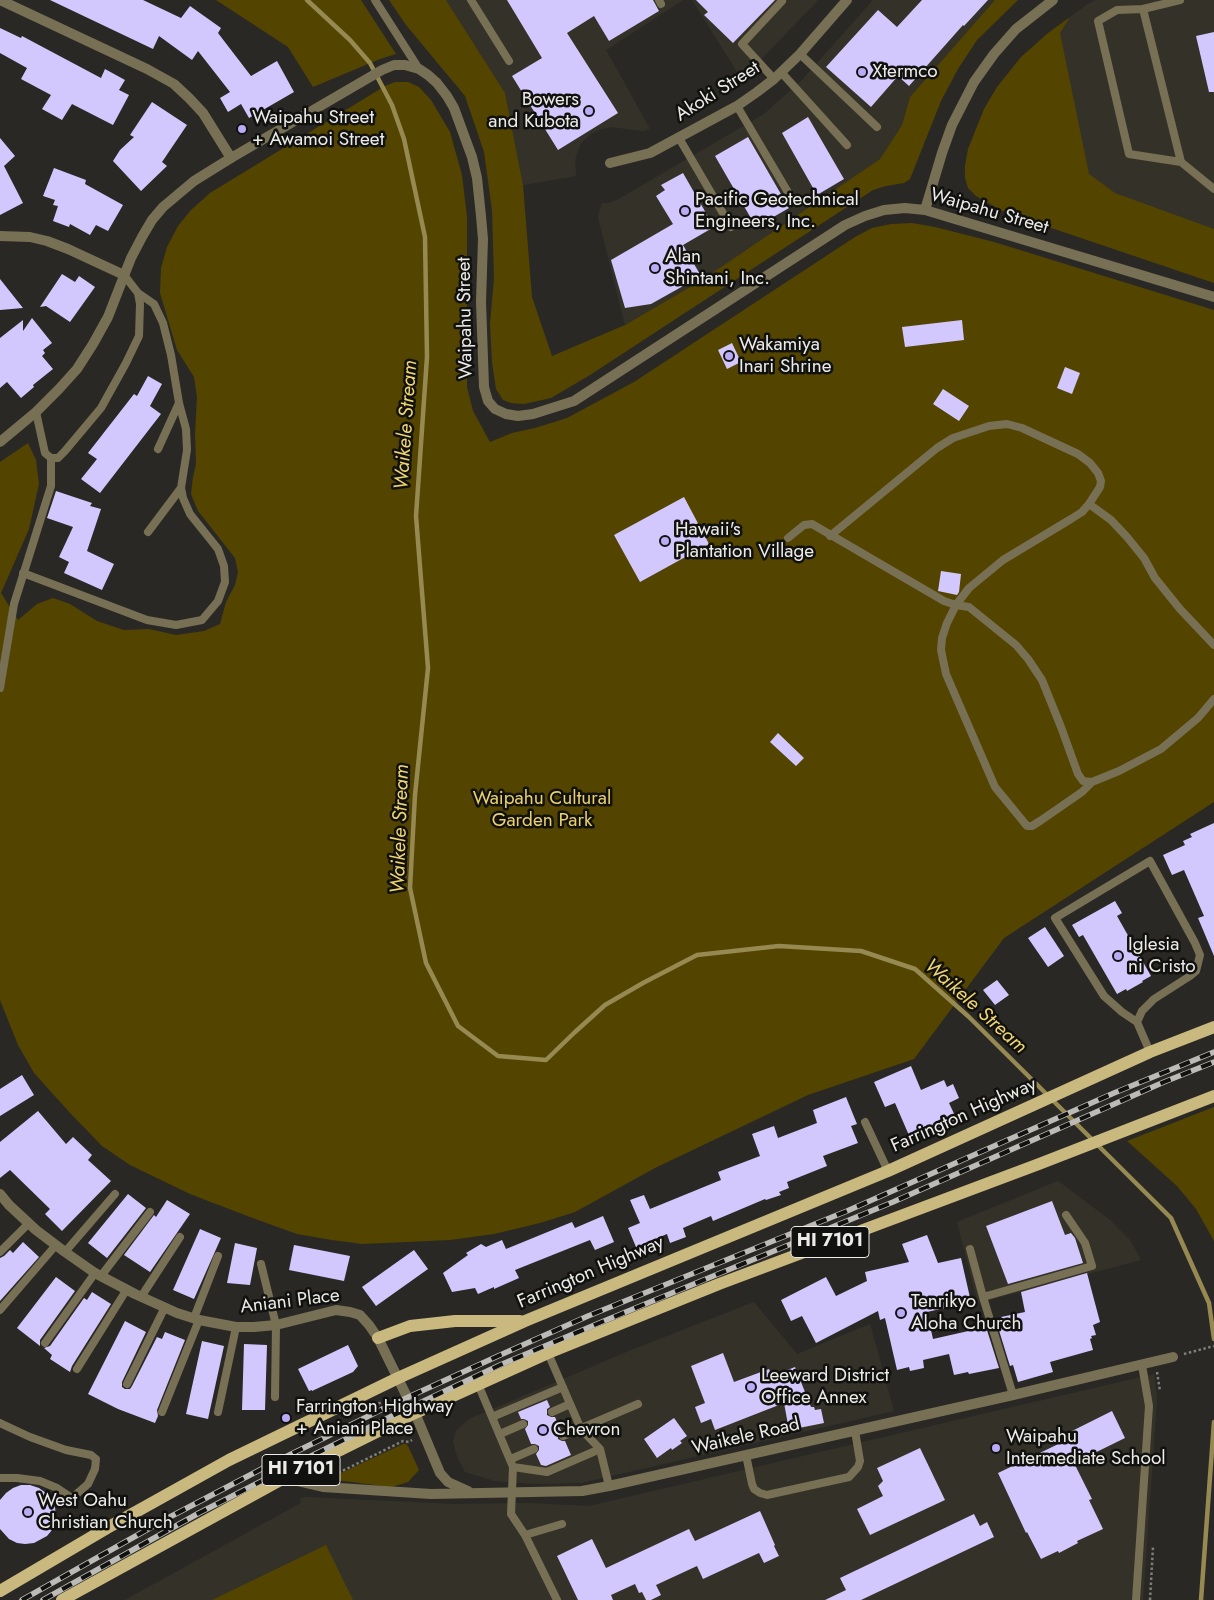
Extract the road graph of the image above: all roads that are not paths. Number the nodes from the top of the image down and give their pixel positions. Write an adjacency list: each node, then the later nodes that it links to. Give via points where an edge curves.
1 (0, 0): 17 (street, via 174,84 203,113)
2 (375, 0): 11 (lane)
3 (471, 0): 10 (lane)
4 (847, 0): 9 (street, Akoki Street)
5 (1054, 0): 22 (street, via 1016,29 974,82 952,125)
6 (1180, 0): 8 (lane)
7 (782, 1): 12 (lane, via 742,44)
8 (1144, 9): 18 (lane); 18 (lane, via 1117,10 1098,21 1129,154)
9 (800, 54): 12 (street, Akoki Street); 14 (lane)
10 (509, 61)
11 (419, 69): 17 (street, via 394,65 382,70); 22 (street, Waipahu Street, via 447,96 472,157 482,216 484,387 488,401 506,414 533,414 574,401 845,225 884,210)
12 (777, 75): 13 (street, Akoki Street); 16 (lane)
13 (737, 106): 15 (street, Akoki Street); 21 (lane)
14 (877, 127)
15 (679, 138): 19 (street, Akoki Street, via 650,154); 23 (lane)
16 (846, 145)
17 (231, 158): 25 (street, via 163,207 142,237)
18 (1180, 162): 20 (lane)
19 (610, 163)
20 (1214, 189)
21 (789, 194)
22 (925, 210): 27 (street, Waipahu Street)
23 (732, 228)
24 (0, 236): 25 (street, via 47,241)
25 (124, 275): 26 (lane); 29 (street, via 108,317 77,369)
26 (138, 293): 28 (lane, via 154,304 163,323); 32 (lane, via 139,336 126,363 101,408 65,451 58,458)
27 (1214, 297)
28 (179, 403): 31 (lane); 33 (lane, via 186,429 187,450)
29 (36, 412): 30 (street); 32 (lane, via 45,452)
30 (0, 442)
31 (158, 449)
32 (52, 458): 38 (lane, via 51,486)
33 (181, 488): 35 (lane); 38 (lane, via 190,514 218,549 224,566 225,582 218,602 202,620 176,625 148,620)
34 (1089, 504): 36 (lane, via 1101,481 1090,463 1078,454 1022,428 1007,424 989,426 953,438 937,448); 39 (lane, via 1082,512 1003,560 969,588); 40 (lane, via 1127,537 1175,603)
35 (148, 532)
36 (830, 536): 37 (lane, via 812,524 804,525); 39 (lane, via 936,597)
37 (788, 538)
38 (23, 573): 41 (lane, via 14,604)
39 (956, 605): 43 (lane, via 969,607 1016,645 1028,659 1042,680 1078,774 1084,781); 43 (lane, via 942,638 946,674 1003,797 1027,826 1032,826)
40 (1214, 645)
41 (0, 688)
42 (1214, 699): 43 (lane, via 1198,718 1161,749)
43 (1092, 782)
44 (1137, 1022): 44 (lane, via 1142,1011 1154,999 1196,970 1200,955 1150,861 1054,918 1104,996); 46 (lane)
45 (1214, 1027): 46 (main road, Farrington Highway / HI 7101)
46 (1150, 1052): 49 (main road, Farrington Highway / HI 7101)
47 (1214, 1096): 74 (main road, HI 7101, via 719,1284)
48 (865, 1122): 49 (lane)
49 (888, 1171): 69 (main road, Farrington Highway / HI 7101)
50 (0, 1194): 54 (street, Aniani Place)
51 (115, 1194): 59 (lane)
52 (150, 1212): 62 (lane)
53 (1066, 1215): 65 (lane, via 1085,1243 1092,1266)
54 (29, 1223): 56 (street, Aniani Place); 58 (lane)
55 (180, 1237): 64 (lane)
56 (56, 1246): 59 (street, Aniani Place); 67 (lane)
57 (970, 1249): 65 (lane)
58 (0, 1252)
59 (65, 1252): 62 (street, Aniani Place)
60 (218, 1256): 68 (lane)
61 (261, 1264): 70 (lane)
62 (98, 1274): 63 (street, Aniani Place); 73 (lane)
63 (127, 1289): 64 (street, Aniani Place); 77 (lane)
64 (142, 1297): 66 (street, Aniani Place)
65 (983, 1297): 82 (lane)
66 (165, 1307): 68 (street, Aniani Place); 79 (lane)
67 (0, 1310)
68 (196, 1319): 71 (street, Aniani Place); 86 (lane)
69 (525, 1321): 72 (main road, via 455,1320 410,1326); 78 (main road, Farrington Highway / HI 7101)
70 (276, 1325): 71 (street, Aniani Place); 72 (street, Aniani Place, via 336,1310 360,1316); 83 (lane)
71 (236, 1327): 87 (lane)
72 (378, 1338): 78 (street, Aniani Place)
73 (45, 1343)
74 (548, 1353): 80 (main road, HI 7101); 81 (lane)
75 (1172, 1357): 76 (street, Waikele Road)
76 (1142, 1365): 82 (street, Waikele Road); 111 (lane, via 1149,1406)
77 (77, 1369)
78 (398, 1378): 89 (street, Aniani Place); 108 (main road, Farrington Highway / HI 7101, via 229,1460)
79 (127, 1384)
80 (478, 1384): 89 (main road, HI 7101); 90 (lane)
81 (563, 1387): 84 (lane); 90 (lane)
82 (1013, 1396): 94 (street, Waikele Road)
83 (275, 1397)
84 (570, 1404): 88 (lane); 93 (lane)
85 (638, 1404): 93 (lane)
86 (162, 1412)
87 (218, 1412)
88 (552, 1412)
89 (415, 1413): 102 (main road, HI 7101); 104 (street, Waikele Road, via 440,1473 448,1482)
90 (492, 1417): 95 (lane)
91 (0, 1423): 101 (lane, via 30,1437 96,1459 88,1484 72,1498 40,1481)
92 (523, 1424): 95 (lane)
93 (581, 1429): 96 (lane); 98 (lane)
94 (854, 1430): 99 (street, Waikele Road); 99 (lane, via 860,1461 849,1477 767,1495 754,1489)
95 (500, 1434): 100 (lane)
96 (563, 1436)
97 (534, 1449): 100 (lane)
98 (600, 1449): 100 (lane, via 547,1472); 103 (lane)
99 (746, 1455): 103 (street, Waikele Road)
100 (512, 1463): 105 (lane)
101 (0, 1478)
102 (284, 1478): 104 (street, Waikele Road, via 323,1487 431,1494); 109 (main road, HI 7101)
103 (609, 1486): 105 (street, Waikele Road, via 582,1491)
104 (470, 1492): 105 (street, Waikele Road)
105 (512, 1493): 107 (lane, via 511,1514)
106 (562, 1524): 107 (lane)
107 (525, 1534): 110 (lane)
108 (1, 1592)
109 (62, 1600)
110 (557, 1600)
111 (1136, 1600)

